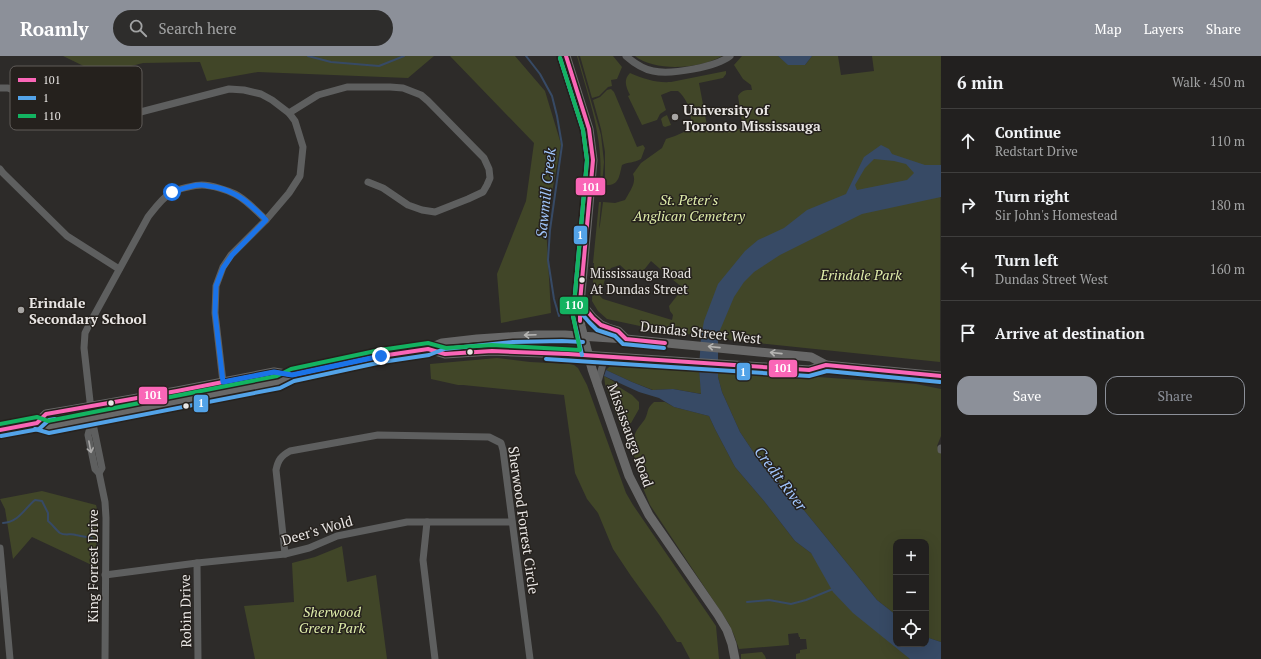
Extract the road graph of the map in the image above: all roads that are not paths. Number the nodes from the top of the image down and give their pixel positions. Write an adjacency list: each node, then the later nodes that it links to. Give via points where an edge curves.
1 (566, 56): 12 (main road, Mississauga Road, via 588,129 593,160)
2 (626, 56): 3 (street, via 645,69 667,72 709,66)
3 (730, 56)
4 (0, 88): 5 (street)
5 (10, 89)
6 (142, 112): 7 (street, via 229,89 261,94)
7 (290, 113): 9 (street, via 318,95 347,87 403,88 421,95 428,101 484,158 490,178 483,192 436,212 408,205 383,188); 10 (street, via 295,121 302,147 300,176)
8 (0, 169): 11 (street, via 68,236)
9 (368, 182)
10 (266, 220): 11 (street, King Forrest Drive, via 250,204 220,188 202,185 172,192 148,217); 21 (street, via 232,255 223,268 216,286 215,313)
11 (119, 269): 23 (street, King Forrest Drive, via 85,333 84,348)
12 (580, 302): 13 (main road, Mississauga Road, via 579,316); 14 (main road, via 601,325 618,331)
13 (583, 336): 14 (main road, Dundas Street West); 15 (main road, Dundas Street West, one-way to 15, via 513,336 442,343); 16 (main road, Mississauga Road)
14 (626, 339): 18 (main road, Dundas Street West, one-way to 14, via 811,357)
15 (428, 349): 16 (main road, Dundas Street West, via 444,354 492,351); 19 (main road, Dundas Street West)
16 (588, 356): 17 (main road, Dundas Street West); 22 (main road, Mississauga Road)
17 (605, 357): 18 (main road, Dundas Street West, via 809,370); 22 (street)
18 (826, 365): 20 (main road, Dundas Street West)
19 (292, 375): 21 (main road, Dundas Street West, via 274,372); 24 (main road, Dundas Street West, via 280,382)
20 (941, 376)
21 (223, 382): 23 (main road, Dundas Street West)
22 (597, 385): 39 (main road, Mississauga Road, via 639,497 724,625)
23 (90, 406): 24 (street, King Forrest Drive); 25 (main road, Dundas Street West, via 46,414)
24 (92, 419): 25 (main road, Dundas Street West, via 48,428); 32 (street, King Forrest Drive, via 102,468 99,473 105,502)
25 (37, 422): 26 (main road, Dundas Street West)
26 (0, 430)
27 (427, 522): 28 (street, Deer's Wold); 30 (street, Deer's Wold, via 407,522 337,536 309,548); 37 (street, via 423,560)
28 (512, 522): 30 (street, Sherwood Forrest Circle, via 501,443 489,437 378,435 290,451 281,456 276,470); 38 (street, Sherwood Forrest Circle)
29 (0, 548): 33 (street)
30 (285, 554): 31 (street, Deer's Wold)
31 (198, 563): 32 (street, Deer's Wold); 36 (street, Robin Drive)
32 (105, 575): 35 (street, King Forrest Drive)
33 (3, 621): 34 (street)
34 (10, 659)
35 (105, 659)
36 (198, 659)
37 (435, 659)
38 (530, 659)
39 (735, 659)

